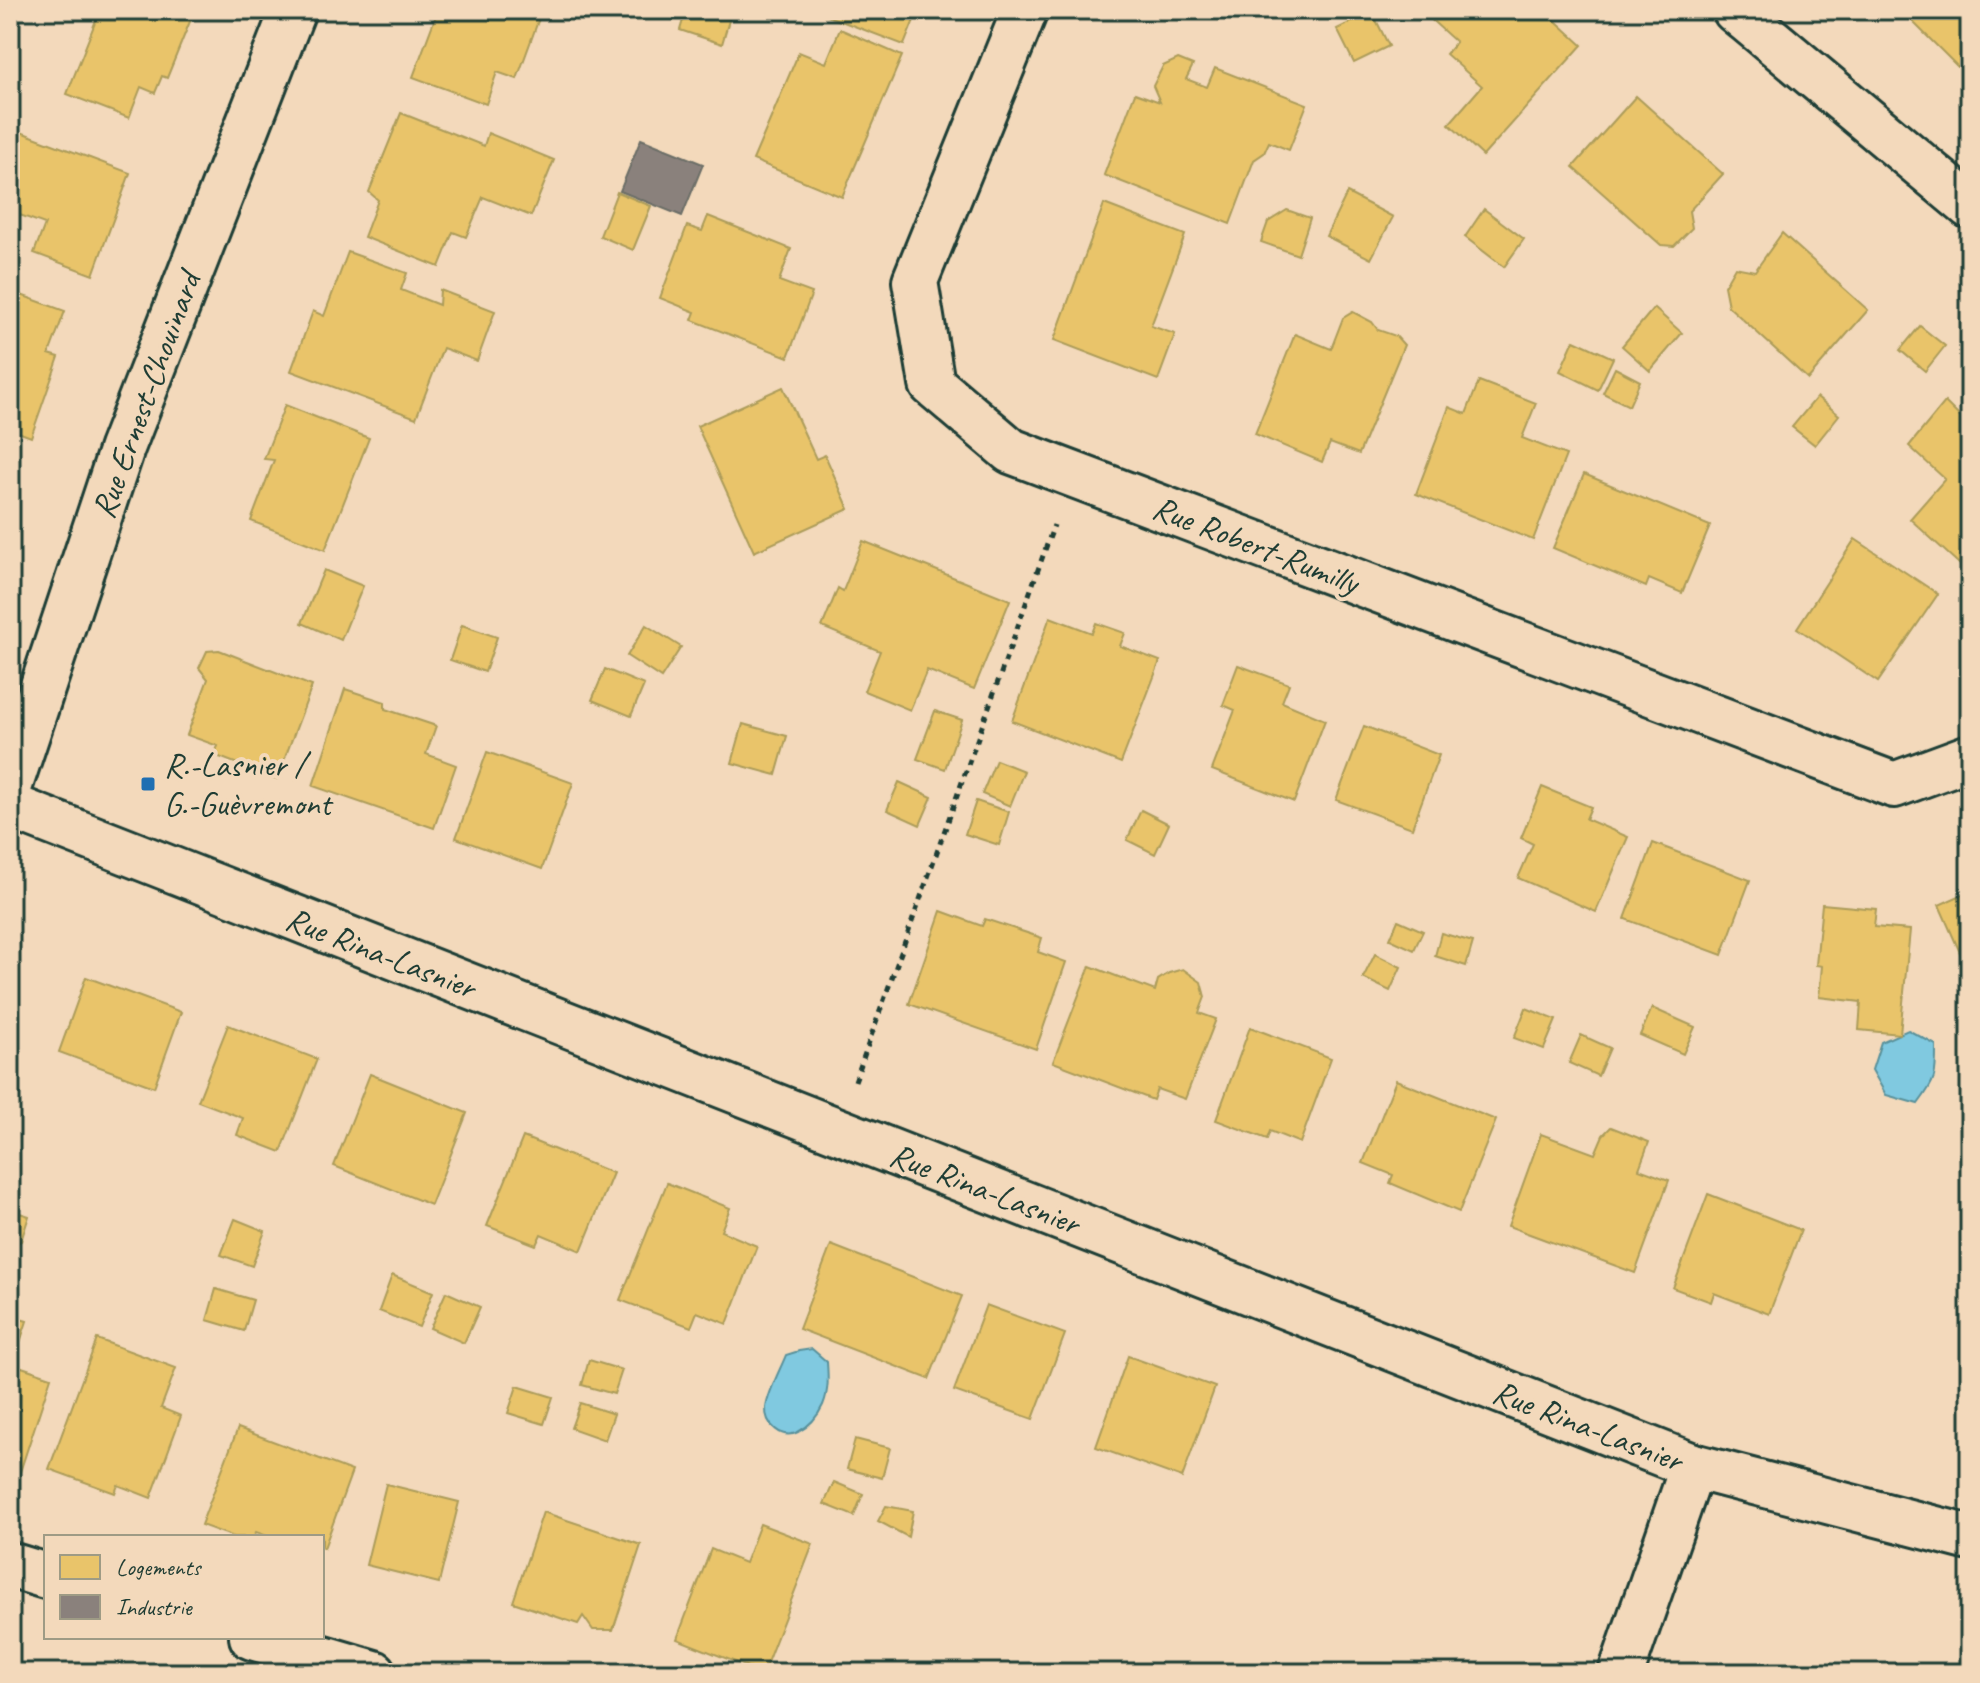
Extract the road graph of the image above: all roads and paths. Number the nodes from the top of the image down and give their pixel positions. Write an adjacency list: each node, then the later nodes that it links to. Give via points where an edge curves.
1 (293, 10): 7 (street, Rue Ernest-Chouinard, via 122,448)
2 (1025, 10): 5 (street, Rue Robert-Rumilly, via 915,281 932,384 1011,451)
3 (1735, 10): 4 (street)
4 (1970, 206)
5 (1073, 475): 6 (street, Rue Robert-Rumilly, via 1894,785); 9 (path)
6 (1970, 757)
7 (10, 785)
8 (10, 806): 9 (street, Rue Rina-Lasnier)
9 (837, 1130): 10 (street, Rue Rina-Lasnier)
10 (1693, 1466): 11 (street, Rue Rina-Lasnier); 16 (street)
11 (1970, 1538)
12 (10, 1565): 13 (street)
13 (44, 1575)
14 (259, 1639): 15 (street)
15 (374, 1673)
16 (1621, 1673)

